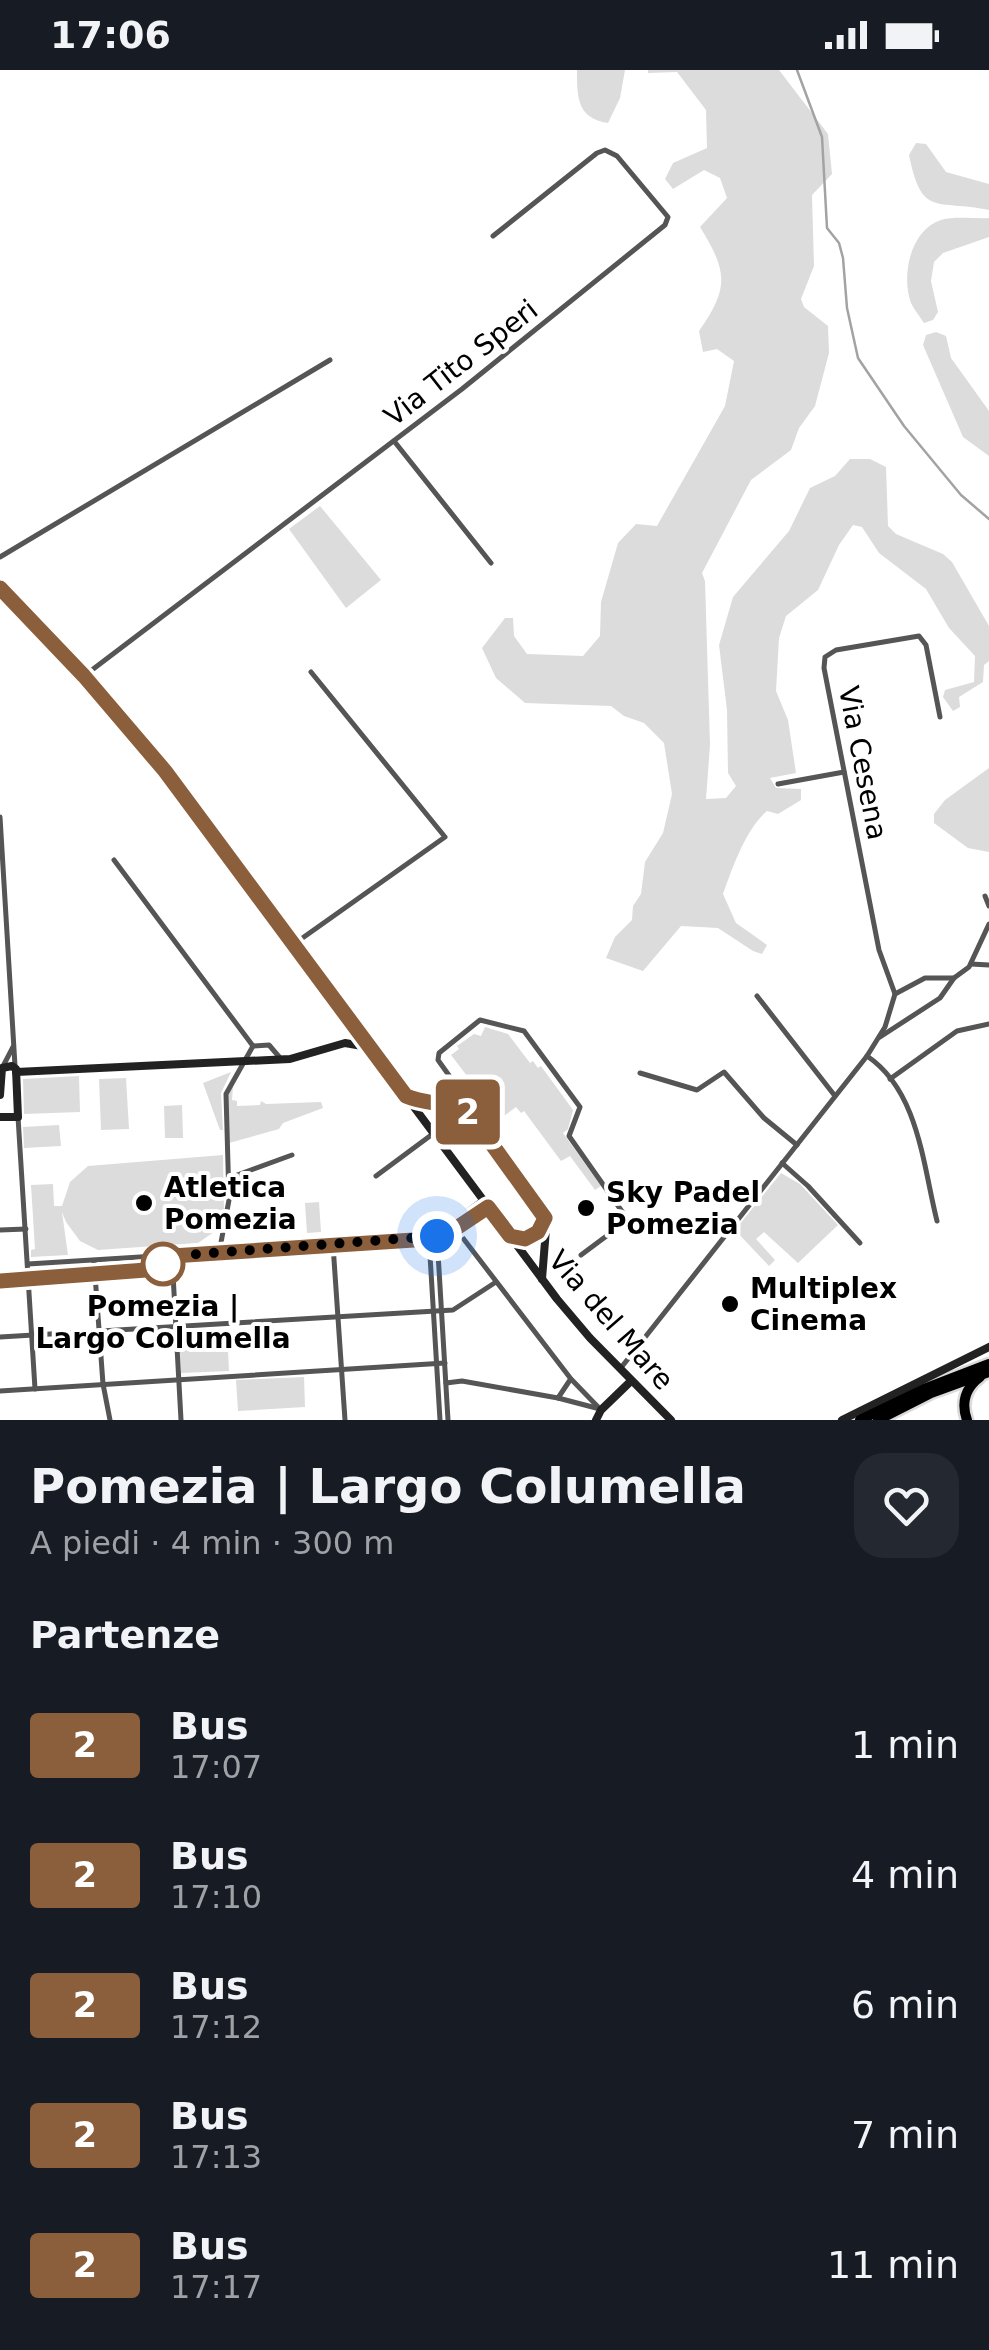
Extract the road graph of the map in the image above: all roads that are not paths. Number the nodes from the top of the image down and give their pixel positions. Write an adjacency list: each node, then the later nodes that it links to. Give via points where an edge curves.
1 (494, 236): 3 (street, Via Tito Speri, via 604,150 617,156 668,218)
2 (330, 360): 4 (street)
3 (394, 440): 5 (street); 8 (street, Via Tito Speri)
4 (0, 557)
5 (491, 563)
6 (0, 588): 8 (main road, Via del Mare)
7 (311, 672): 17 (street, via 445,837)
8 (84, 676): 17 (main road, Via del Mare, via 165,771)
9 (940, 716): 10 (street, Via Cesena, via 921,638 829,652 824,668)
10 (844, 772): 11 (street); 22 (street, Via Cesena)
11 (778, 784)
12 (0, 817): 18 (street)
13 (114, 860): 29 (street)
14 (985, 896): 15 (street)
15 (989, 906)
16 (989, 924): 19 (street)
17 (294, 944): 24 (main road, Via del Mare)
18 (4, 959): 26 (street)
19 (971, 964): 20 (street); 21 (street)
20 (989, 964)
21 (954, 978): 22 (street, via 925,978); 27 (street, via 935,1002)
22 (894, 994): 27 (street)
23 (757, 996): 40 (street)
24 (351, 1021): 28 (main road); 30 (main road, Via del Mare)
25 (989, 1024): 37 (street, via 955,1032)
26 (14, 1039): 34 (street); 35 (street)
27 (878, 1039): 31 (street)
28 (344, 1042): 30 (main road); 32 (main road)
29 (253, 1046): 32 (street, via 269,1045); 33 (street)
30 (370, 1048): 39 (main road, Via del Mare)
31 (867, 1056): 37 (street); 40 (street)
32 (281, 1059): 33 (main road)
33 (244, 1061): 35 (main road); 52 (street, via 225,1097)
34 (2, 1068): 35 (main road); 38 (main road)
35 (16, 1071): 45 (main road)
36 (640, 1074): 48 (street, via 699,1090 724,1072)
37 (890, 1079): 55 (street, via 909,1109)
38 (0, 1095)
39 (406, 1096): 41 (main road); 42 (main road, Via del Mare)
40 (835, 1096): 48 (street)
41 (430, 1104): 42 (main road); 43 (main road); 46 (main road)
42 (416, 1108): 46 (main road, Via del Mare)
43 (466, 1111): 47 (main road, via 444,1120); 54 (main road); 66 (street, via 464,1095 438,1053 480,1020 524,1031 580,1107 569,1136 628,1220)
44 (1, 1116): 45 (main road)
45 (18, 1117): 56 (street)
46 (425, 1121): 47 (main road, Via del Mare)
47 (436, 1136): 51 (street); 53 (main road, Via del Mare)
48 (796, 1145): 50 (street)
49 (292, 1155): 52 (street)
50 (782, 1164): 62 (street); 85 (street)
51 (376, 1176)
52 (228, 1178): 64 (street)
53 (485, 1203): 57 (street); 59 (main road, Via del Mare); 60 (street)
54 (545, 1218): 59 (main road, via 534,1236); 61 (main road)
55 (937, 1221)
56 (26, 1228): 58 (street); 69 (street)
57 (456, 1229): 60 (street); 74 (street)
58 (0, 1230)
59 (510, 1236): 65 (main road, Via del Mare)
60 (433, 1238): 63 (street); 75 (street); 76 (street)
61 (545, 1243): 65 (main road, via 538,1252); 72 (main road)
62 (860, 1243)
63 (333, 1246): 64 (street); 77 (street)
64 (219, 1253): 67 (street)
65 (522, 1253): 72 (main road, Via del Mare)
66 (581, 1255)
67 (172, 1256): 68 (street); 70 (street, via 150,1269); 78 (street)
68 (94, 1261): 69 (street); 70 (street)
69 (28, 1264): 71 (street)
70 (95, 1274): 71 (street); 79 (street)
71 (28, 1279): 73 (street); 80 (street)
72 (542, 1279): 85 (main road, Via del Mare)
73 (0, 1281)
74 (496, 1282): 75 (street, via 457,1309); 88 (street)
75 (442, 1310): 76 (street); 83 (street)
76 (433, 1311): 77 (street); 84 (street)
77 (338, 1316): 78 (street); 87 (street)
78 (176, 1326): 79 (street); 89 (street)
79 (99, 1332): 80 (street); 92 (street)
80 (32, 1336): 81 (street); 93 (street)
81 (0, 1337)
82 (989, 1348): 104 (main road)
83 (445, 1363): 84 (street); 91 (street)
84 (436, 1364): 87 (street); 100 (street)
85 (620, 1369): 90 (main road, Via del Mare)
86 (988, 1369): 105 (highway, via 924,1388); 106 (highway); 107 (highway, via 968,1390)
87 (342, 1370): 89 (street); 99 (street)
88 (570, 1379): 95 (street); 96 (street)
89 (178, 1380): 92 (street); 98 (street)
90 (632, 1381): 96 (main road); 103 (main road, Via del Mare)
91 (446, 1382): 95 (street); 101 (street)
92 (103, 1384): 93 (street); 97 (street)
93 (35, 1389): 94 (street)
94 (0, 1391)
95 (558, 1398): 96 (street)
96 (601, 1410): 102 (main road)
97 (110, 1420)
98 (181, 1420)
99 (345, 1420)
100 (440, 1420)
101 (448, 1420)
102 (596, 1420)
103 (672, 1420)
104 (842, 1420)
105 (860, 1420)
106 (878, 1420)
107 (967, 1420)

